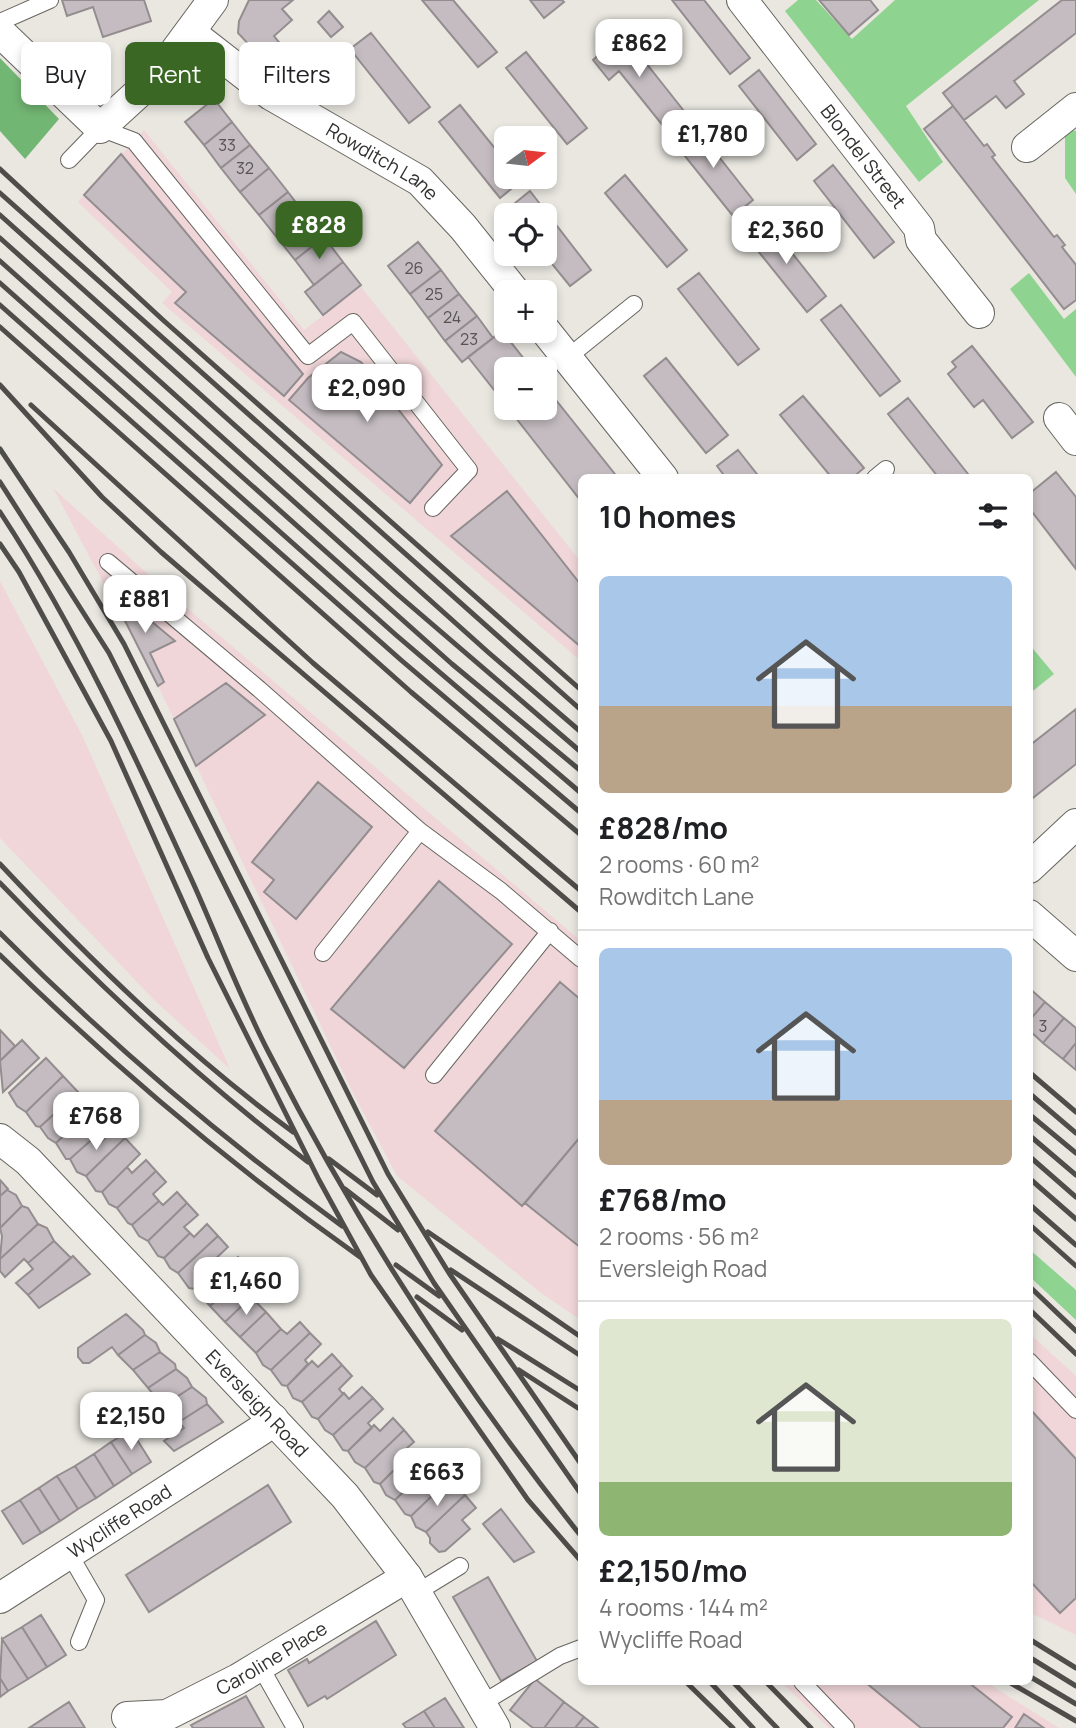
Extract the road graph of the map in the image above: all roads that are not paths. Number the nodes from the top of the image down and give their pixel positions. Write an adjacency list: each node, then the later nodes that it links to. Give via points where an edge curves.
1 (50, 0): 4 (lane)
2 (213, 0): 6 (street)
3 (742, 0): 13 (street, Blondel Street)
4 (0, 22)
5 (0, 32): 8 (street)
6 (191, 33): 8 (street, via 157,76); 11 (street, Rowditch Lane, via 271,95 420,181)
7 (1076, 107): 9 (street)
8 (100, 128): 10 (lane); 17 (lane, via 134,141 308,356 353,322 469,470)
9 (1027, 147)
10 (69, 160)
11 (505, 280)
12 (634, 304): 15 (lane)
13 (979, 313)
14 (555, 343): 15 (street)
15 (567, 358): 16 (street)
16 (660, 474)
17 (433, 508)
18 (107, 562): 20 (lane)
19 (1076, 824): 21 (street)
20 (420, 831): 23 (lane); 24 (lane)
21 (1033, 864)
22 (1033, 918): 26 (street)
23 (550, 931): 25 (lane); 27 (lane)
24 (323, 953)
25 (578, 956)
26 (1076, 956)
27 (434, 1075)
28 (0, 1139): 31 (street, Eversleigh Road, via 28,1161)
29 (1033, 1365): 30 (lane)
30 (1076, 1410)
31 (273, 1419): 32 (street, Wycliffe Road); 34 (street, Eversleigh Road, via 345,1496)
32 (70, 1555): 35 (street, Wycliffe Road); 36 (lane, via 96,1600)
33 (460, 1566): 34 (lane)
34 (411, 1585): 38 (street, Caroline Place); 40 (street, Eversleigh Road)
35 (0, 1598)
36 (79, 1642)
37 (578, 1649): 40 (lane, via 560,1657)
38 (260, 1666): 41 (street, Caroline Place, via 167,1715); 42 (lane)
39 (805, 1685): 43 (lane)
40 (488, 1716)
41 (127, 1717)
42 (295, 1728)
43 (846, 1728)

